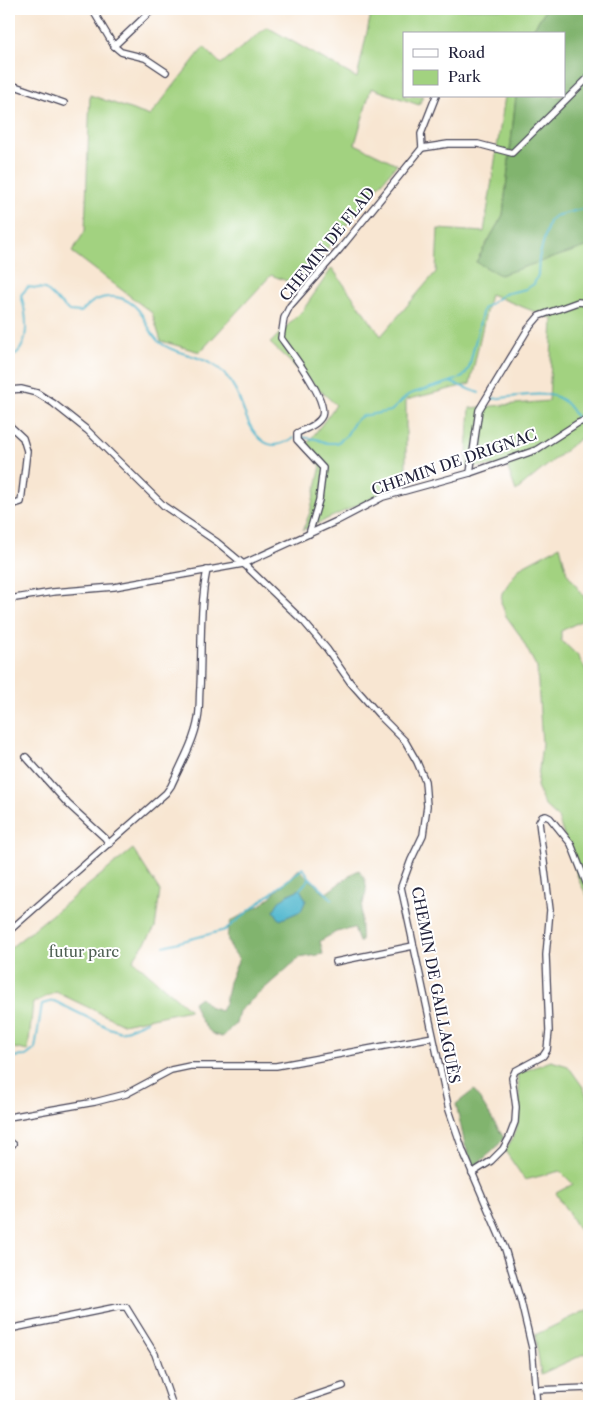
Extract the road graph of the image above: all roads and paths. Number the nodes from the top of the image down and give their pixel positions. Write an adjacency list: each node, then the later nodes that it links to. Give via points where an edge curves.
1 (92, 9): 3 (street)
2 (153, 9): 3 (street)
3 (114, 46): 4 (street, via 121,52 145,58)
4 (166, 72)
5 (589, 77): 9 (street, via 512,153 478,144)
6 (9, 84): 8 (street)
7 (435, 98): 9 (street, via 421,134)
8 (64, 103)
9 (422, 148): 16 (street, CHEMIN DE FLAD, via 290,306 284,318 281,338 315,389 323,407 318,422 297,433 296,440 323,468 319,500)
10 (589, 302): 14 (street, via 578,302 539,316 511,355 478,410)
11 (9, 390): 17 (street, CHEMIN DE GAILLAGUÈS, via 37,393 52,403 88,430 164,506)
12 (584, 421): 14 (street, CHEMIN DE DRIGNAC, via 536,450)
13 (9, 426): 15 (street, via 24,438 27,451 22,502)
14 (470, 473): 16 (street, CHEMIN DE DRIGNAC, via 383,497)
15 (9, 506)
16 (308, 534): 17 (street, CHEMIN DE DRIGNAC)
17 (243, 564): 18 (street, CHEMIN DE DRIGNAC); 24 (street, CHEMIN DE GAILLAGUÈS, via 304,622 350,682 405,741 418,762 425,781 427,806 423,835 401,887)
18 (207, 570): 19 (street, CHEMIN DE DRIGNAC, via 114,587); 21 (street, via 201,614 199,718 193,736 166,793)
19 (9, 599)
20 (26, 757): 21 (street)
21 (109, 844): 23 (street)
22 (589, 890): 28 (street, via 570,844 550,818 542,817 539,822 550,910 546,955 547,1050 543,1056 515,1071 512,1078 515,1122 509,1138 491,1161)
23 (9, 931)
24 (413, 946): 25 (street); 26 (street, CHEMIN DE GAILLAGUÈS)
25 (336, 962)
26 (433, 1037): 27 (street, via 276,1066 179,1068 126,1094); 28 (street, CHEMIN DE GAILLAGUÈS, via 449,1110)
27 (9, 1117)
28 (472, 1173): 32 (street, CHEMIN DE GAILLAGUÈS, via 516,1280 532,1348)
29 (9, 1329): 33 (street, via 126,1307 155,1354)
30 (343, 1386): 34 (street)
31 (589, 1388): 32 (street)
32 (535, 1390): 35 (street, CHEMIN DE GAILLAGUÈS)
33 (173, 1406)
34 (284, 1406)
35 (537, 1406)

